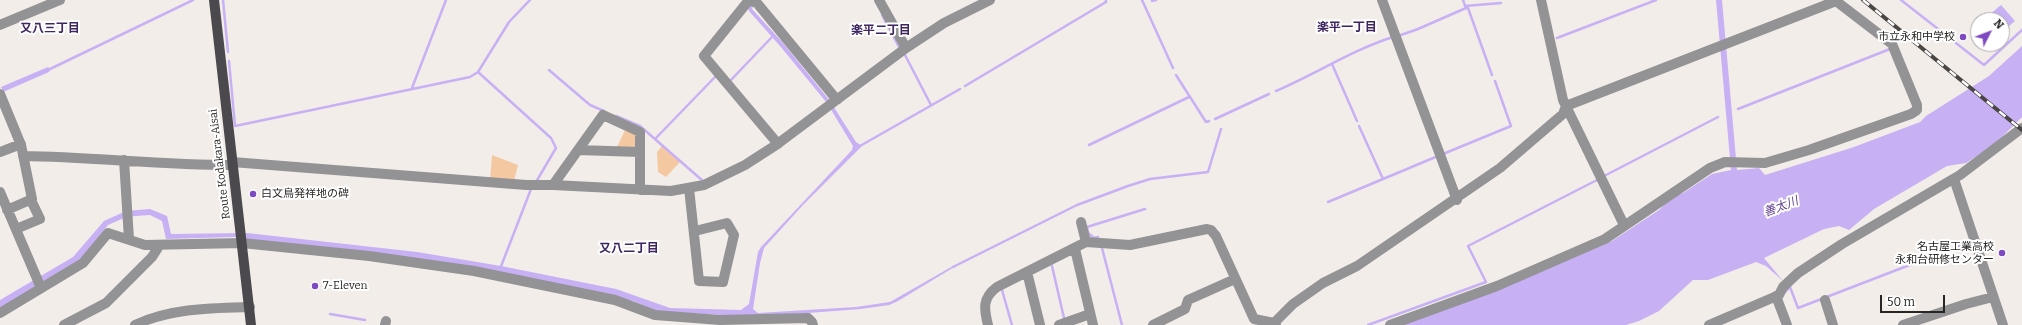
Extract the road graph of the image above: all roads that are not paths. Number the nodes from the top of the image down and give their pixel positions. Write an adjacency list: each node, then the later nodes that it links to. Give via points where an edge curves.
1 (60, 0): 9 (street)
2 (214, 0): 22 (main road, Route Kodakara-Aisai)
3 (879, 0): 10 (street)
4 (990, 0): 10 (street, via 944,23)
5 (1382, 0): 29 (street)
6 (1541, 0): 13 (street)
7 (754, 1): 12 (street); 16 (street, via 704,56)
8 (1835, 1): 13 (street); 32 (street, via 1892,44 1917,110 1765,163 1733,163 1710,168)
9 (0, 25)
10 (906, 48): 12 (street)
11 (0, 94): 15 (street)
12 (833, 103): 16 (street)
13 (1566, 106): 29 (street, via 1562,114 1530,144); 32 (street)
14 (2022, 128): 23 (street)
15 (20, 144): 18 (street); 20 (street)
16 (778, 144): 25 (street, via 717,180)
17 (578, 150): 19 (street); 19 (street, via 603,115 640,132); 24 (street)
18 (0, 152)
19 (640, 152): 26 (street)
20 (23, 156): 21 (street); 28 (street)
21 (124, 160): 22 (street, via 192,165); 36 (street)
22 (232, 163): 24 (street); 35 (main road, Route Kodakara-Aisai)
23 (1954, 179): 43 (street, via 1842,244 1804,269); 44 (street)
24 (552, 185): 26 (street)
25 (689, 188): 26 (street, via 672,191); 34 (street)
26 (640, 190)
27 (0, 192): 30 (street)
28 (31, 200): 30 (street); 33 (street, via 40,219)
29 (1457, 200): 52 (street, via 1357,266 1323,283 1293,304)
30 (7, 210): 33 (street)
31 (1081, 222): 37 (street)
32 (1624, 225): 62 (street, via 1605,239 1504,283)
33 (16, 229): 42 (street)
34 (695, 230): 34 (street, via 699,281 724,282 734,235 727,223)
35 (241, 238): 38 (street); 46 (main road, Route Kodakara-Aisai); 51 (street, via 474,270 615,300 655,315)
36 (129, 239): 38 (street, via 145,245); 42 (street, via 108,233 83,263)
37 (1086, 242): 39 (street); 41 (street, via 1130,245 1207,229 1216,236)
38 (159, 246): 49 (street, via 152,257 106,303)
39 (1075, 249): 40 (street); 48 (street)
40 (1027, 272): 57 (street, via 988,293 984,306); 58 (street)
41 (1235, 279): 52 (street, via 1254,318); 61 (street, via 1188,300 1185,309)
42 (39, 283): 47 (street)
43 (1776, 296): 63 (street); 64 (street)
44 (1993, 297): 66 (street); 67 (street)
45 (1825, 300): 65 (street)
46 (250, 307): 50 (street, via 196,308); 55 (main road, Route Kodakara-Aisai)
47 (0, 313)
48 (1090, 314): 59 (street); 60 (street)
49 (77, 322): 53 (street)
50 (148, 322): 54 (street)
51 (720, 322): 56 (street, via 808,318)
52 (1275, 324)
53 (64, 325)
54 (135, 325)
55 (252, 325)
56 (813, 325)
57 (988, 325)
58 (1040, 325)
59 (1059, 325)
60 (1093, 325)
61 (1153, 325)
62 (1390, 325)
63 (1709, 325)
64 (1787, 325)
65 (1833, 325)
66 (1903, 325)
67 (2003, 325)

